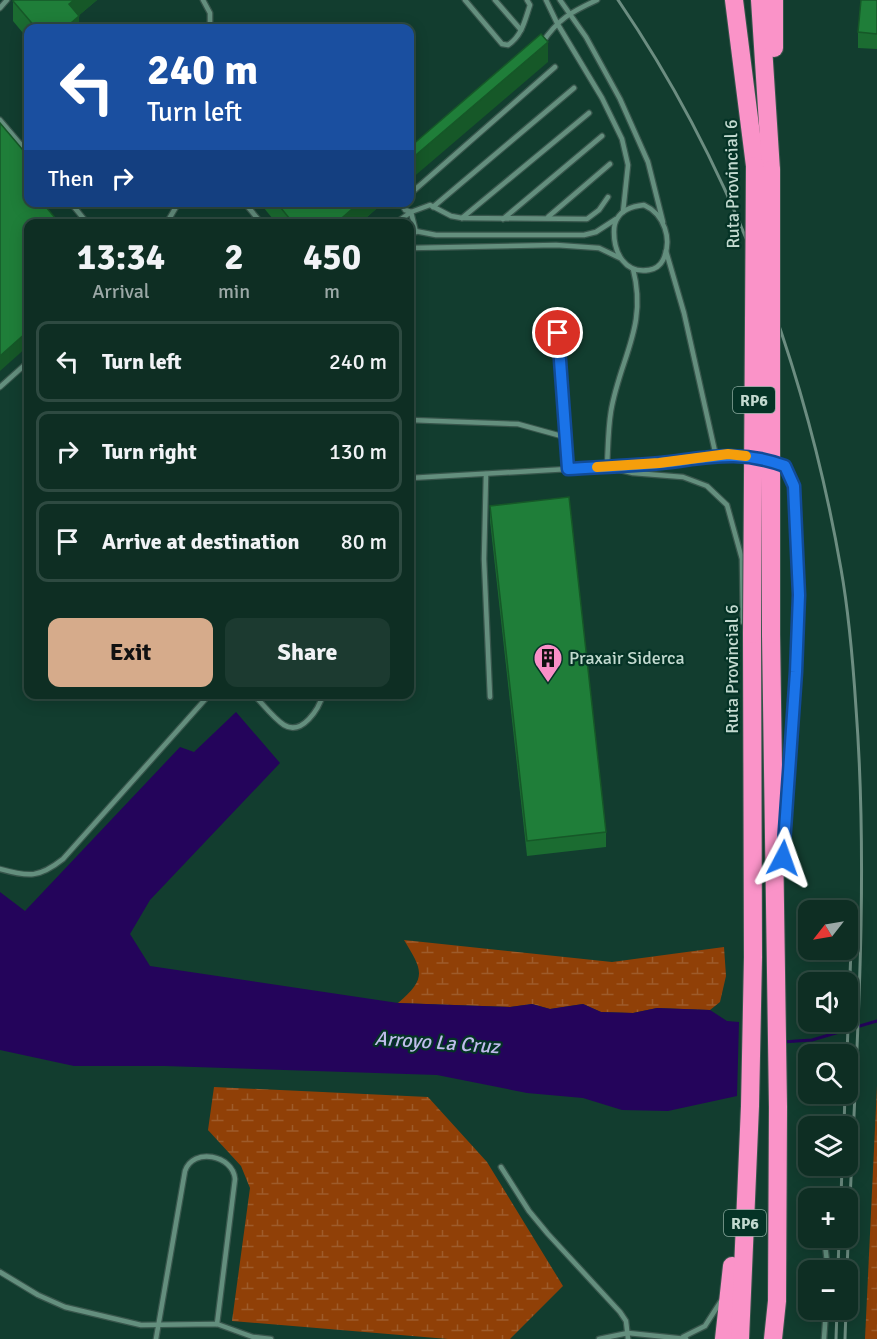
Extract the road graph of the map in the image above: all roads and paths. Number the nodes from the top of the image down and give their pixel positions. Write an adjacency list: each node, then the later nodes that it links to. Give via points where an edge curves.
1 (7, 0): 13 (lane)
2 (203, 0): 16 (lane, via 210,13)
3 (465, 0): 17 (lane, via 502,44 513,42)
4 (495, 0): 17 (lane)
5 (527, 0): 17 (lane, via 530,5)
6 (546, 0): 15 (lane)
7 (560, 0): 14 (lane)
8 (597, 0): 14 (lane)
9 (734, 0): 26 (highway)
10 (744, 0): 26 (highway, Ruta Provincial 6 / RP6)
11 (760, 0): 26 (highway, Ruta Provincial 6 / RP6)
12 (774, 0): 26 (highway)
13 (0, 8)
14 (570, 12): 15 (lane); 43 (lane, via 620,99 648,162)
15 (557, 23): 18 (lane); 34 (lane, via 622,139 628,165)
16 (210, 24)
17 (521, 30)
18 (537, 50)
19 (555, 67): 27 (lane)
20 (574, 88): 32 (lane)
21 (589, 113): 36 (lane)
22 (0, 120): 24 (lane)
23 (602, 136): 41 (lane)
24 (24, 148)
25 (610, 164): 35 (lane)
26 (763, 168): 62 (highway, Ruta Provincial 6 / RP6, bridge)
27 (414, 190)
28 (608, 197): 35 (lane, via 587,219)
29 (74, 207): 37 (lane)
30 (248, 207): 38 (lane)
31 (404, 207): 33 (lane)
32 (433, 207): 33 (lane, via 425,205); 36 (lane)
33 (411, 212): 39 (lane); 40 (lane)
34 (623, 212): 42 (lane); 43 (lane, via 645,205 658,213)
35 (548, 217): 41 (lane)
36 (462, 218): 41 (lane)
37 (84, 219)
38 (258, 219)
39 (401, 219)
40 (413, 219)
41 (503, 219)
42 (616, 219): 45 (lane, via 584,235); 48 (lane, via 615,241)
43 (663, 222): 47 (lane)
44 (414, 224): 45 (lane)
45 (416, 232)
46 (414, 248): 48 (lane, via 556,245 599,248)
47 (666, 251): 49 (lane, via 654,269); 55 (lane)
48 (620, 258): 49 (lane)
49 (633, 269): 58 (lane, via 638,286 638,318 611,410)
50 (556, 312): 54 (lane)
51 (24, 366): 52 (lane)
52 (0, 387)
53 (414, 420): 54 (lane, via 518,424)
54 (565, 437): 59 (lane)
55 (716, 456): 56 (lane); 58 (lane)
56 (755, 457)
57 (765, 458): 70 (lane, via 785,466 794,486 796,516 796,672)
58 (607, 467): 59 (lane); 62 (lane, via 683,477 707,486 727,505)
59 (568, 469): 60 (lane)
60 (486, 474): 61 (lane); 63 (lane, via 484,559)
61 (414, 478)
62 (755, 631): 68 (highway, Ruta Provincial 6 / RP6); 72 (highway, Ruta Provincial 6 / RP6)
63 (490, 697)
64 (206, 699): 69 (lane, via 63,859 48,871 34,874 19,875)
65 (258, 699): 66 (lane, via 284,726 295,727 312,716)
66 (321, 699)
67 (746, 702): 68 (lane)
68 (753, 808): 73 (highway, Ruta Provincial 6 / RP6)
69 (0, 869)
70 (782, 869)
71 (781, 881): 72 (lane)
72 (777, 957): 77 (highway, Ruta Provincial 6 / RP6)
73 (750, 1106): 76 (highway); 87 (highway, Ruta Provincial 6 / RP6)
74 (501, 1167): 81 (lane, via 535,1219 620,1312)
75 (0, 1272): 79 (lane, via 65,1307 141,1325)
76 (730, 1287): 82 (lane, via 705,1326); 86 (highway)
77 (777, 1301): 88 (highway, Ruta Provincial 6 / RP6); 89 (highway)
78 (825, 1320): 90 (lane)
79 (158, 1324): 80 (lane); 80 (lane, via 188,1163 217,1157 234,1171 235,1179); 83 (lane)
80 (217, 1324): 84 (lane)
81 (628, 1336): 82 (lane); 85 (lane)
82 (682, 1338)
83 (156, 1339)
84 (271, 1339)
85 (599, 1339)
86 (724, 1339)
87 (740, 1339)
88 (773, 1339)
89 (779, 1339)
90 (824, 1339)

